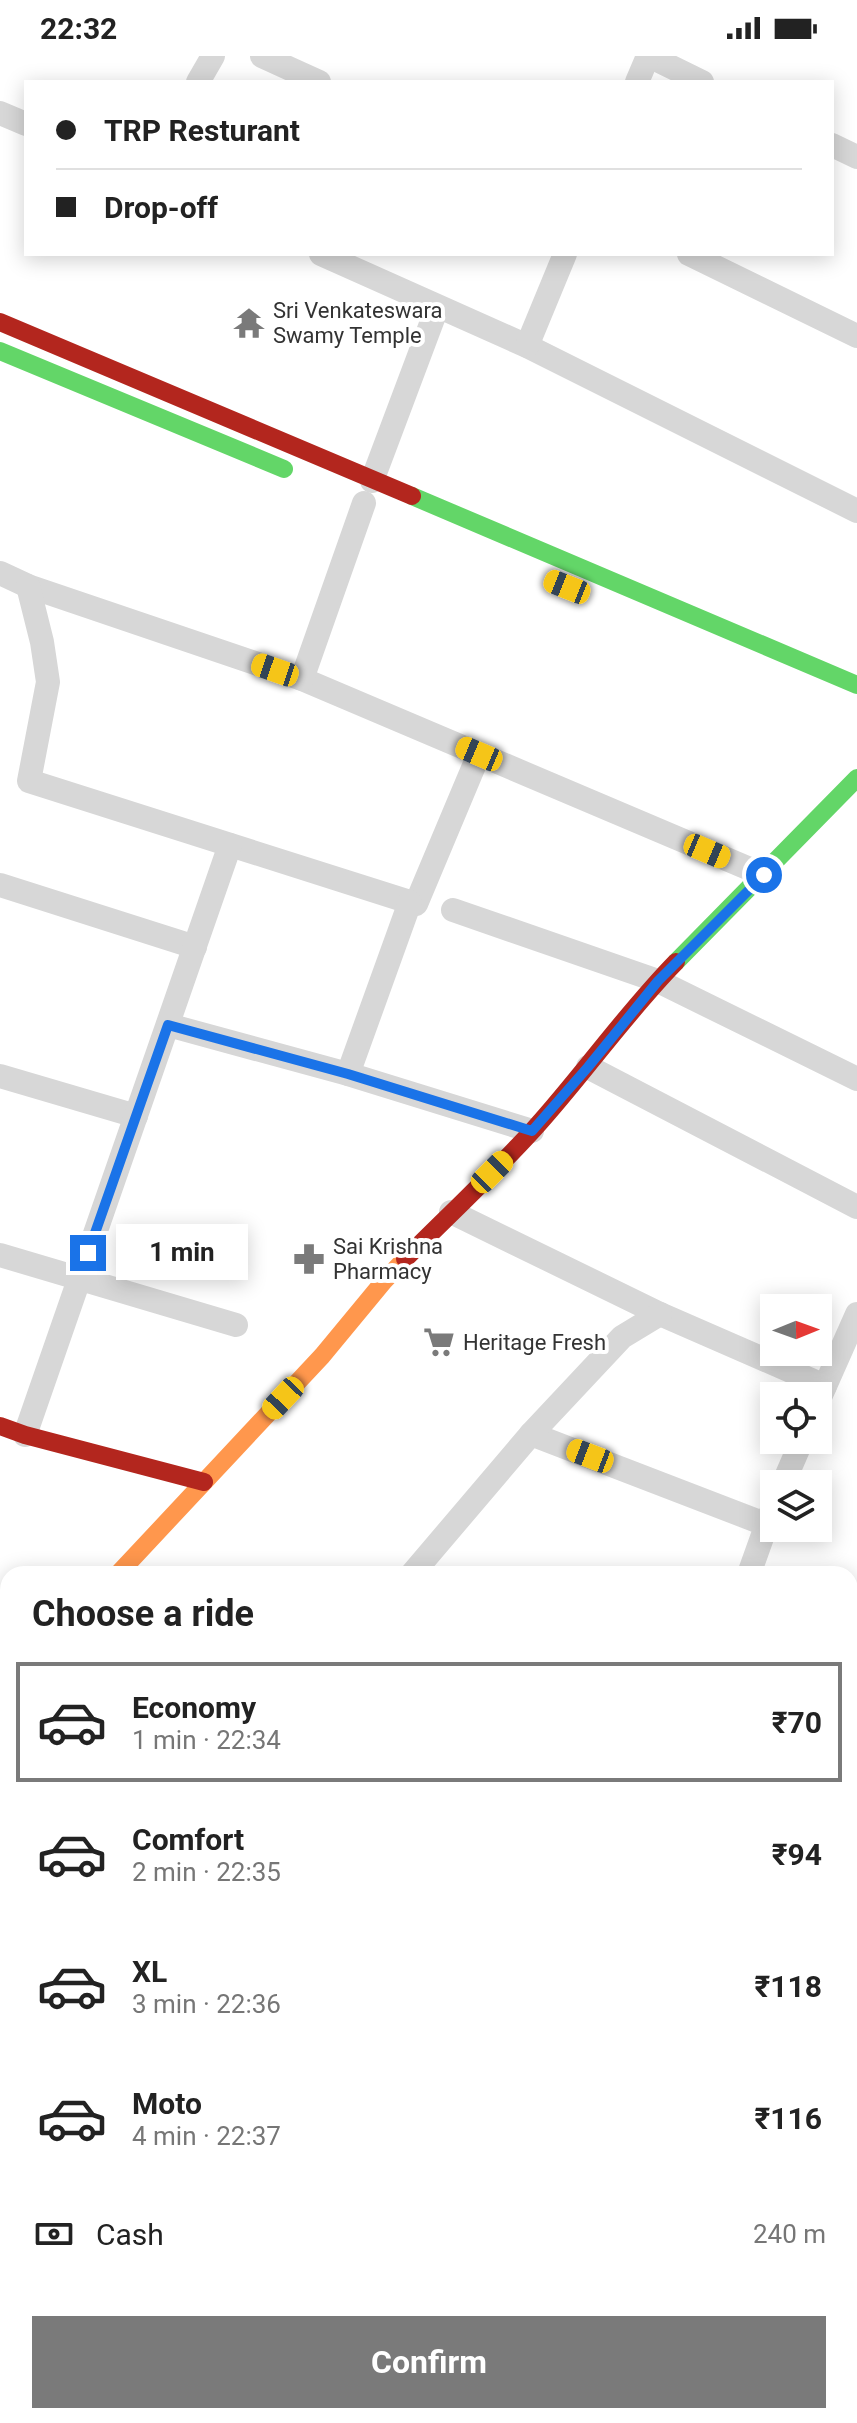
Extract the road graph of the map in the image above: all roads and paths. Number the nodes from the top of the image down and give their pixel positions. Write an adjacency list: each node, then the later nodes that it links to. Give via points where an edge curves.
1 (213, 56): 4 (street)
2 (262, 56): 5 (street)
3 (648, 56): 6 (street); 7 (street)
4 (199, 80)
5 (315, 80)
6 (638, 80)
7 (698, 80)
8 (0, 113): 9 (street)
9 (24, 123)
10 (834, 146): 11 (street)
11 (857, 157)
12 (325, 256): 15 (street)
13 (564, 256): 18 (street)
14 (693, 256): 17 (street)
15 (437, 308): 18 (street); 21 (street)
16 (0, 322): 21 (street)
17 (857, 336)
18 (527, 346): 22 (street)
19 (0, 351): 20 (street)
20 (306, 478)
21 (366, 497): 25 (street); 26 (street)
22 (857, 511)
23 (0, 573): 24 (street)
24 (28, 586): 25 (street); 29 (street, via 48,682 29,781)
25 (302, 679): 27 (street)
26 (857, 685)
27 (479, 754): 30 (street); 32 (street, via 416,904)
28 (857, 778): 30 (street)
29 (230, 845): 32 (street); 34 (street)
30 (764, 875): 35 (street)
31 (0, 885): 34 (street)
32 (410, 902): 38 (street)
33 (453, 910): 35 (street)
34 (195, 947): 36 (street)
35 (658, 981): 37 (street); 40 (street)
36 (168, 1025): 38 (street); 41 (street)
37 (588, 1067): 42 (street); 43 (street)
38 (348, 1074): 42 (street)
39 (0, 1076): 41 (street)
40 (857, 1079)
41 (136, 1116): 46 (street)
42 (532, 1131): 44 (street)
43 (857, 1207)
44 (451, 1212): 47 (street); 55 (street)
45 (0, 1255): 46 (street)
46 (79, 1280): 49 (street); 54 (street)
47 (660, 1314): 50 (street); 53 (street, via 622,1337)
48 (857, 1314): 51 (street)
49 (236, 1325)
50 (798, 1382)
51 (827, 1382)
52 (0, 1426): 54 (street)
53 (531, 1434): 56 (street); 59 (street)
54 (25, 1435): 55 (street)
55 (204, 1482): 58 (street)
56 (760, 1511)
57 (760, 1542): 60 (street)
58 (125, 1566)
59 (419, 1566)
60 (752, 1566)

